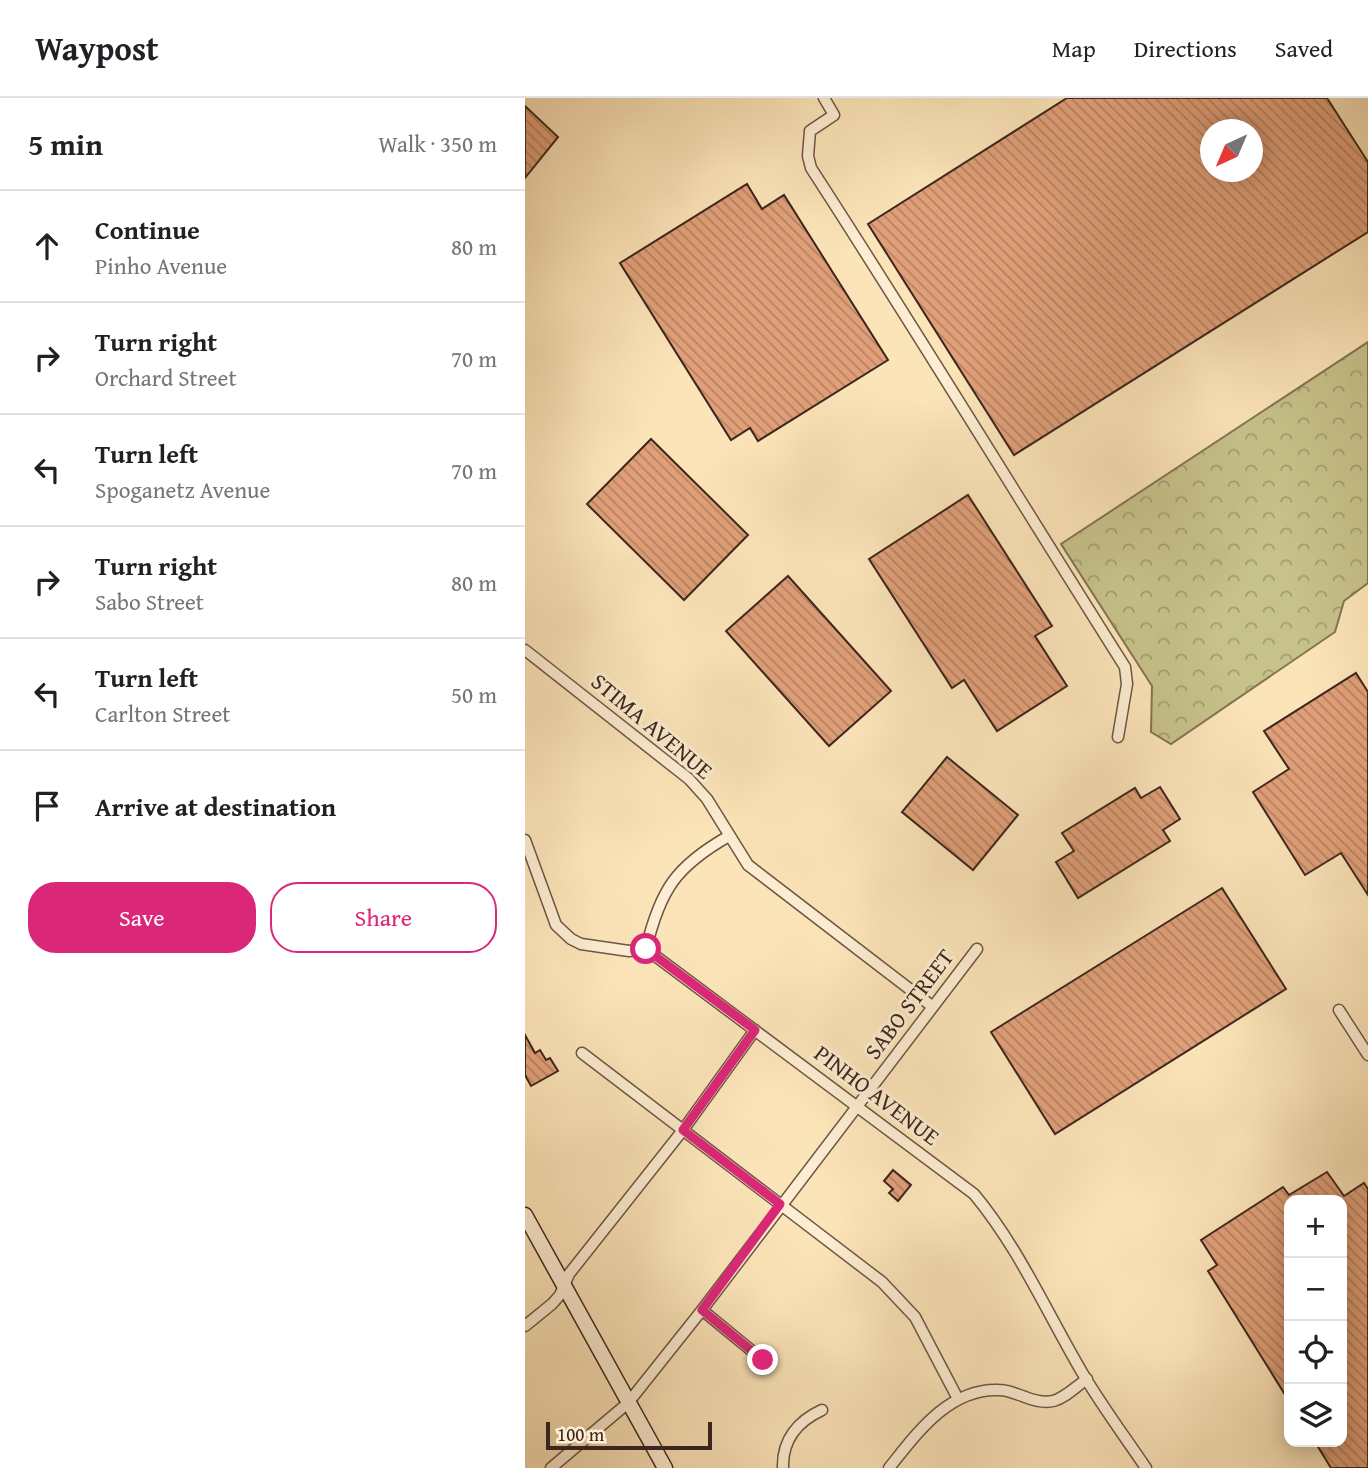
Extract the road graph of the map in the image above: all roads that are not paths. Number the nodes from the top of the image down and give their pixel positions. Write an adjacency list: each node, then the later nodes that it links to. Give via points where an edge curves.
1 (824, 98): 3 (street, via 834,114 810,131 811,168 1125,667 1127,684)
2 (525, 650): 4 (street, STIMA AVENUE, via 688,779 707,799)
3 (1118, 737)
4 (729, 836): 6 (street, via 698,857 668,887); 8 (street, STIMA AVENUE, via 748,865)
5 (525, 839): 6 (street, via 557,925 571,939 629,951)
6 (646, 949): 10 (street, PINHO AVENUE)
7 (977, 949): 8 (street, SABO STREET)
8 (933, 1007): 13 (street, SABO STREET)
9 (1339, 1010): 12 (street)
10 (755, 1030): 13 (street, PINHO AVENUE); 14 (street)
11 (582, 1053): 14 (street)
12 (1368, 1055)
13 (857, 1106): 15 (street, SABO STREET); 21 (street, PINHO AVENUE, via 974,1194 1036,1286)
14 (683, 1130): 15 (street); 17 (street)
15 (780, 1204): 18 (street, SABO STREET); 22 (street, via 882,1282 915,1317)
16 (525, 1215): 17 (main road)
17 (563, 1285): 19 (street, via 552,1304); 23 (main road)
18 (702, 1310): 20 (street); 23 (street, SABO STREET)
19 (525, 1326)
20 (763, 1360)
21 (1087, 1379): 22 (street, via 1055,1402 1042,1404 998,1390); 29 (street, PINHO AVENUE)
22 (958, 1399): 28 (street, via 931,1418)
23 (628, 1403): 25 (street, SABO STREET); 26 (main road)
24 (822, 1410): 27 (street, via 805,1418 790,1436)
25 (551, 1468)
26 (665, 1468)
27 (783, 1468)
28 (889, 1468)
29 (1146, 1468)

